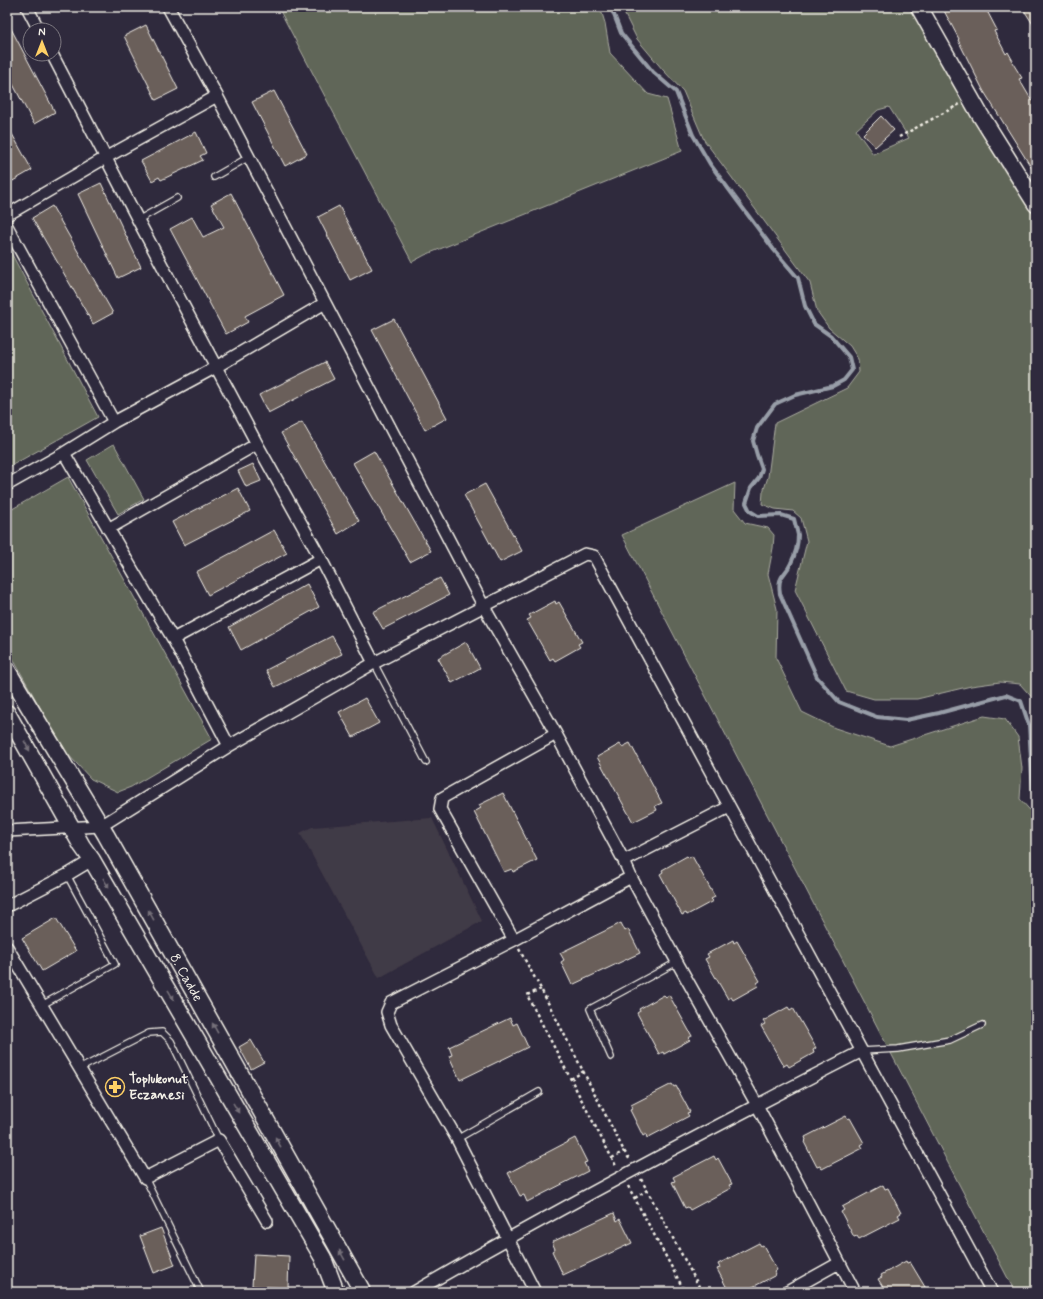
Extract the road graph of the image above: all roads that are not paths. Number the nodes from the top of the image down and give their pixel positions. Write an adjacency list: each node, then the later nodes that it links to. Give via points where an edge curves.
1 (28, 7): 4 (street)
2 (168, 7): 6 (street)
3 (919, 7): 11 (street)
4 (35, 22)
5 (56, 62): 8 (street)
6 (216, 96): 7 (street); 8 (street)
7 (249, 157): 9 (lane); 15 (street)
8 (105, 158): 12 (street); 13 (street)
9 (214, 177)
10 (178, 198): 13 (lane)
11 (1036, 204)
12 (7, 215)
13 (138, 220): 16 (street)
14 (7, 226): 17 (street)
15 (325, 304): 16 (street); 23 (street)
16 (216, 367): 17 (street); 18 (street)
17 (114, 422): 19 (street)
18 (257, 444): 21 (street); 22 (street)
19 (64, 453): 20 (street); 21 (street)
20 (7, 485)
21 (108, 529): 24 (street)
22 (321, 559): 24 (street); 25 (street)
23 (484, 607): 25 (street); 28 (street); 31 (street, via 585,554 594,556)
24 (172, 640): 29 (street)
25 (374, 663): 29 (street); 30 (lane)
26 (7, 670): 32 (street, 8. Cadde)
27 (7, 713): 33 (street, 8. Cadde, one-way to 33)
28 (556, 734): 36 (street); 40 (street, via 442,798 440,809)
29 (229, 746): 32 (street)
30 (426, 762)
31 (729, 808): 36 (street); 45 (street)
32 (101, 826): 33 (street); 56 (street, 8. Cadde, one-way to 32)
33 (72, 827): 34 (street); 35 (street, 8. Cadde)
34 (7, 831)
35 (92, 860): 37 (street); 58 (street, 8. Cadde, one-way to 58, via 323,1258)
36 (624, 861): 38 (street)
37 (67, 874): 39 (street); 43 (lane, via 115,964)
38 (631, 877): 40 (street); 42 (street)
39 (7, 906)
40 (514, 940): 50 (street, via 391,1003 387,1012 391,1025)
41 (7, 947): 43 (street)
42 (677, 962): 46 (lane, via 590,1009); 49 (street)
43 (42, 1005): 47 (street)
44 (982, 1025): 45 (lane, via 950,1040 898,1049)
45 (862, 1051): 49 (street); 63 (street)
46 (611, 1057)
47 (79, 1070): 51 (lane, via 149,1033 162,1032 171,1041); 52 (street)
48 (539, 1092): 50 (lane)
49 (757, 1105): 54 (street); 55 (street)
50 (457, 1139): 54 (street)
51 (219, 1140): 52 (street); 53 (street)
52 (145, 1178): 57 (lane)
53 (267, 1221)
54 (507, 1239): 59 (street); 60 (street)
55 (839, 1263): 61 (street); 62 (street)
56 (363, 1291)
57 (201, 1292)
58 (336, 1292)
59 (414, 1292)
60 (535, 1292)
61 (787, 1292)
62 (855, 1292)
63 (992, 1292)

